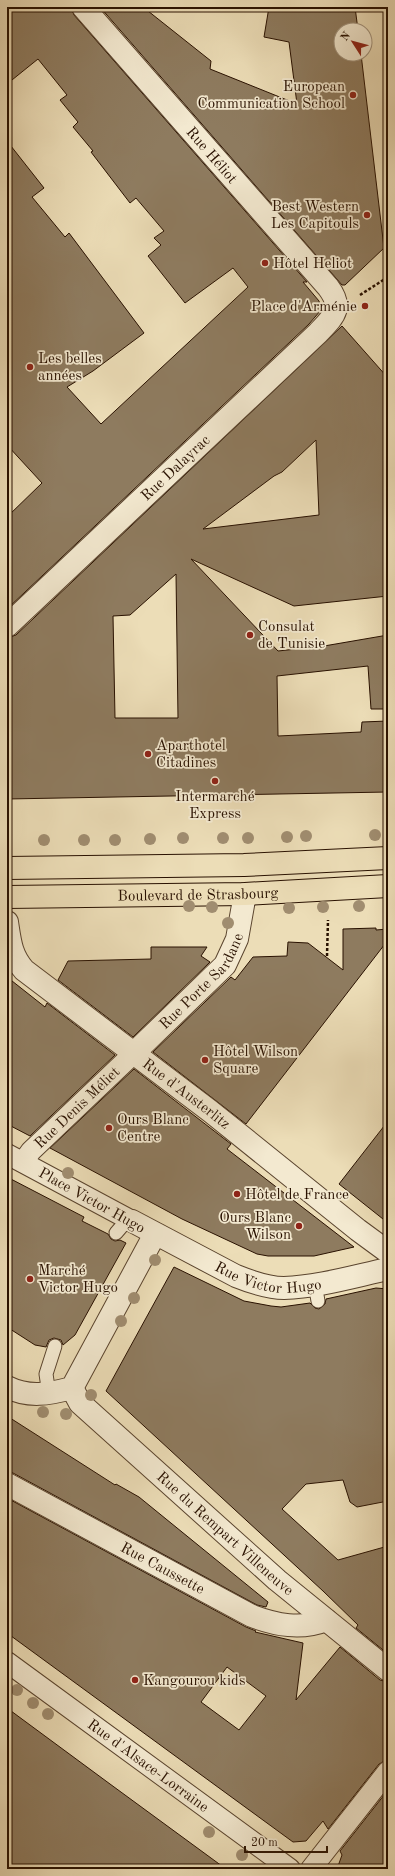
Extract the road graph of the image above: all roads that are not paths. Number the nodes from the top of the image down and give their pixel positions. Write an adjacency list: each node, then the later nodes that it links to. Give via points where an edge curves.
1 (83, 7): 2 (street, Rue Héliot, via 328,287 335,296)
2 (337, 306): 3 (street, Rue Dalayrac, via 335,313 318,333)
3 (7, 626)
4 (388, 858): 5 (main road, Boulevard de Strasbourg, via 244,865)
5 (7, 868)
6 (388, 886): 7 (main road, Boulevard de Strasbourg)
7 (245, 894): 8 (main road, Boulevard de Strasbourg); 10 (street, Rue Porte Sardane, via 237,939 225,965)
8 (7, 897)
9 (7, 922): 10 (street, Rue d'Austerlitz, via 11,948 24,970)
10 (133, 1054): 11 (street, Rue Denis Méliet, via 31,1151); 14 (street, Rue d'Austerlitz, via 210,1111)
11 (15, 1158): 12 (street, Place Victor Hugo)
12 (124, 1227): 13 (street, Place Victor Hugo)
13 (155, 1234): 15 (street, Rue Victor Hugo, via 251,1282 284,1288 317,1292); 18 (street, Place Victor Hugo)
14 (388, 1252)
15 (388, 1269)
16 (55, 1346): 19 (lane, via 46,1374)
17 (7, 1387): 19 (street, via 22,1394)
18 (72, 1388): 19 (street); 21 (street, Rue du Rempart Villeneuve, via 80,1403 277,1580)
19 (49, 1394)
20 (7, 1484): 21 (street, Rue Caussette, via 252,1616 267,1622 291,1626 314,1625)
21 (326, 1620): 23 (street, Rue du Rempart Villeneuve)
22 (7, 1662): 25 (street, Rue d'Alsace-Lorraine)
23 (388, 1670)
24 (388, 1771): 26 (street)
25 (290, 1869)
26 (311, 1869)

